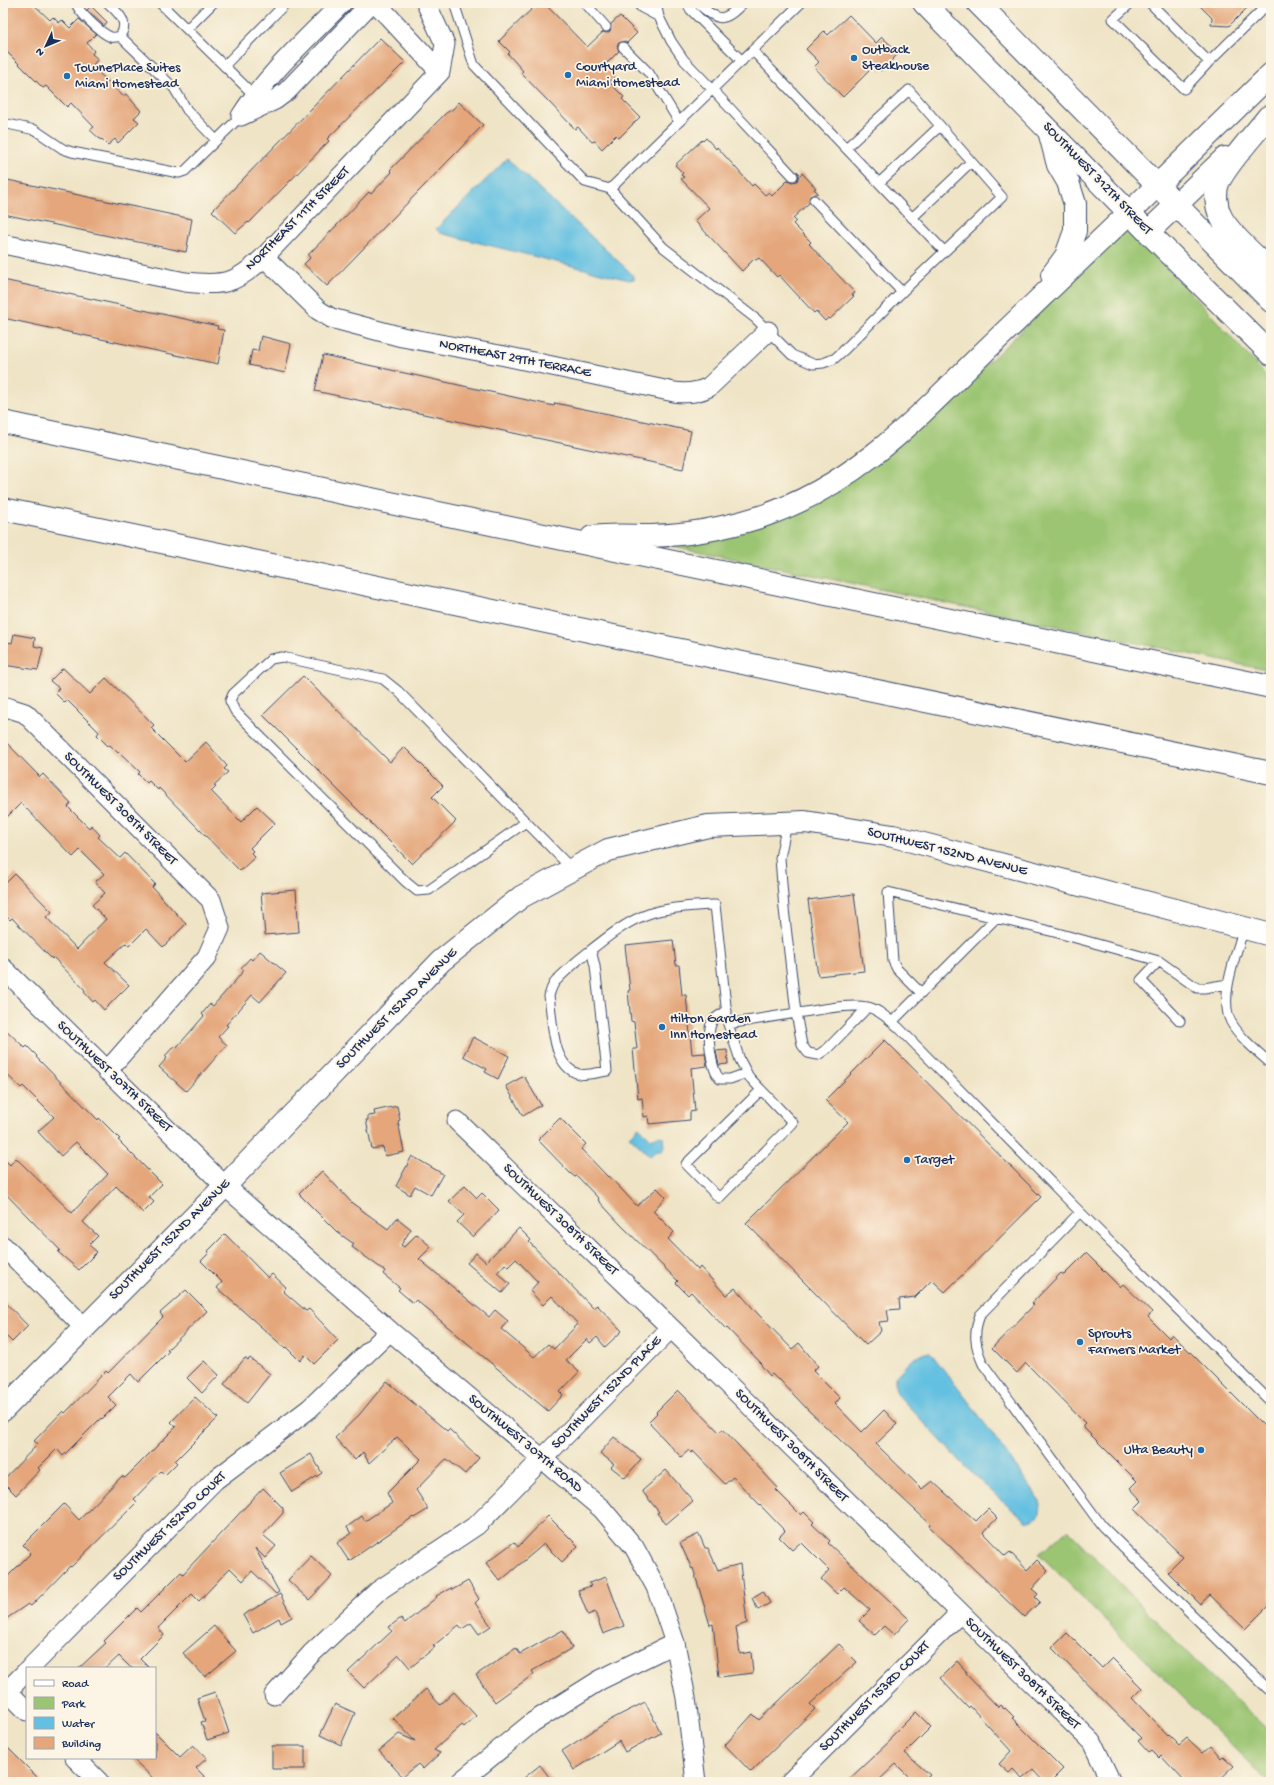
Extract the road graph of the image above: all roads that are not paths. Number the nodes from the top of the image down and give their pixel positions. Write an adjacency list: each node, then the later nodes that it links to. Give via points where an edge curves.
1 (76, 3): 27 (lane, via 103,32 114,37)
2 (108, 3): 27 (lane, via 123,19 124,28)
3 (160, 3): 26 (lane)
4 (212, 3): 26 (lane)
5 (286, 3): 33 (lane)
6 (342, 3): 37 (street)
7 (371, 3): 37 (street, via 287,91 275,100)
8 (376, 3): 28 (street)
9 (426, 3): 24 (street)
10 (456, 3): 50 (lane, via 474,65 585,182)
11 (585, 3): 25 (lane)
12 (637, 3): 23 (lane)
13 (656, 3): 23 (lane)
14 (688, 3): 31 (lane, via 690,9)
15 (697, 3): 16 (lane, via 710,14 720,18 727,17)
16 (743, 3)
17 (801, 3): 30 (lane)
18 (924, 3): 43 (main road, SOUTHWEST 312TH STREET)
19 (1131, 3): 32 (lane, via 1113,19 1184,89)
20 (1150, 3): 32 (lane)
21 (1269, 3): 32 (lane)
22 (981, 4): 49 (main road)
23 (659, 17): 36 (lane, via 684,60)
24 (437, 25): 28 (street, via 428,38); 34 (street, via 445,44)
25 (606, 27)
26 (187, 29): 33 (lane)
27 (120, 36): 44 (lane, via 174,88 186,110)
28 (409, 37): 34 (street)
29 (624, 47): 40 (lane, via 649,73)
30 (752, 51): 31 (lane); 45 (lane)
31 (742, 61): 36 (lane)
32 (1209, 62)
33 (224, 66): 37 (lane)
34 (440, 72): 58 (street, NORTHEAST 11TH STREET)
35 (1271, 74): 49 (main road)
36 (713, 90): 40 (lane); 47 (lane)
37 (258, 101): 38 (street)
38 (241, 116): 44 (lane)
39 (1269, 116): 52 (main road); 59 (main road, via 1228,168 1219,182 1216,194 1218,209 1228,227)
40 (679, 122): 50 (lane)
41 (3, 123): 44 (lane, via 34,130 72,152 173,173 185,171)
42 (940, 126): 45 (lane, via 909,90); 46 (lane); 48 (lane)
43 (1049, 131): 53 (main road, SOUTHWEST 312TH STREET); 62 (main road, via 1058,165 1068,182 1075,204 1075,231 1066,256)
44 (216, 140)
45 (846, 148): 48 (lane)
46 (971, 162): 54 (lane); 57 (lane, via 1002,197)
47 (793, 176)
48 (879, 183): 54 (lane)
49 (1156, 185): 52 (main road); 53 (main road)
50 (610, 189): 63 (lane, via 664,247)
51 (814, 200): 60 (lane)
52 (1176, 205): 55 (main road); 61 (main road)
53 (1129, 213): 55 (main road, SOUTHWEST 312TH STREET); 62 (main road)
54 (912, 218): 57 (lane)
55 (1148, 232): 64 (main road, SOUTHWEST 312TH STREET)
56 (3, 244): 58 (street, NORTHEAST 11TH STREET, via 185,282 209,284 220,284 238,278)
57 (944, 252): 60 (lane)
58 (264, 257): 63 (street, NORTHEAST 29TH TERRACE, via 318,310 343,322 402,337 685,394 700,392 709,387)
59 (1271, 271)
60 (902, 292): 63 (lane, via 843,351 823,363 812,364 792,355)
61 (1271, 301)
62 (1008, 329): 67 (main road, via 912,423 860,466 811,497 760,517 703,532 651,536 603,535)
63 (768, 331)
64 (1271, 354)
65 (3, 422): 67 (main road)
66 (3, 509): 70 (main road)
67 (568, 540): 68 (main road)
68 (1271, 687)
69 (3, 706): 89 (street, SOUTHWEST 308TH STREET, via 25,713 211,900 220,928 207,957)
70 (1271, 773)
71 (526, 822): 71 (lane, via 398,691 383,679 282,657 271,659 233,694 230,701 234,711 417,890 429,890); 73 (lane)
72 (787, 823): 73 (main road, SOUTHWEST 152ND AVENUE, via 708,826 608,850); 75 (main road, SOUTHWEST 152ND AVENUE, via 805,822 893,836); 84 (lane, via 780,858)
73 (572, 869): 93 (main road, SOUTHWEST 152ND AVENUE, via 521,897 441,961)
74 (996, 918): 78 (lane); 81 (lane); 81 (lane, via 888,892 893,961 897,969)
75 (1244, 927): 76 (main road, SOUTHWEST 152ND AVENUE); 80 (lane)
76 (1271, 935)
77 (591, 950): 77 (lane, via 556,980 549,996 557,1053 571,1070 586,1074 607,1071); 83 (lane, via 622,927 645,915 715,904)
78 (1160, 961): 80 (lane, via 1197,988); 85 (lane, via 1141,980)
79 (3, 968): 89 (street, SOUTHWEST 307TH STREET)
80 (1228, 984): 88 (lane, via 1227,1013 1231,1023)
81 (921, 993): 86 (lane)
82 (868, 1007): 84 (lane, via 854,1006); 84 (lane, via 818,1055 808,1053 802,1046); 86 (lane)
83 (727, 1011): 87 (lane); 90 (lane, via 713,1020 709,1029 713,1070 724,1080)
84 (796, 1013): 87 (lane)
85 (1180, 1021)
86 (892, 1022): 94 (lane)
87 (728, 1024): 90 (lane)
88 (1271, 1064)
89 (107, 1071): 93 (street, SOUTHWEST 307TH STREET)
90 (747, 1073): 91 (lane)
91 (761, 1090): 91 (lane, via 793,1123 719,1198 686,1164)
92 (457, 1121): 97 (street, SOUTHWEST 308TH STREET)
93 (225, 1186): 96 (main road, SOUTHWEST 152ND AVENUE); 98 (street, SOUTHWEST 307TH ROAD)
94 (1080, 1212): 99 (lane); 106 (lane, via 980,1315 976,1327 976,1348 983,1364 1102,1526)
95 (3, 1246): 96 (street)
96 (84, 1327): 100 (main road, SOUTHWEST 152ND AVENUE)
97 (671, 1328): 101 (street, SOUTHWEST 152ND PLACE); 102 (street, SOUTHWEST 308TH STREET)
98 (390, 1331): 101 (street, SOUTHWEST 307TH ROAD); 104 (street, SOUTHWEST 152ND COURT, via 309,1409 215,1480)
99 (1271, 1402)
100 (3, 1410)
101 (542, 1459): 103 (street, SOUTHWEST 307TH ROAD, via 602,1509 634,1547 656,1587); 107 (street, SOUTHWEST 152ND PLACE, via 477,1525 378,1591 311,1654)
102 (960, 1613): 113 (street, SOUTHWEST 153RD COURT); 114 (street, SOUTHWEST 308TH STREET, via 1092,1742)
103 (675, 1643): 111 (street, via 600,1680 533,1722); 112 (street, SOUTHWEST 307TH ROAD, via 686,1698)
104 (31, 1667)
105 (26, 1672): 108 (street, via 7,1691)
106 (1271, 1692)
107 (274, 1695)
108 (26, 1710)
109 (75, 1759): 110 (street)
110 (99, 1782)
111 (460, 1782)
112 (696, 1782)
113 (790, 1782)
114 (1111, 1782)

